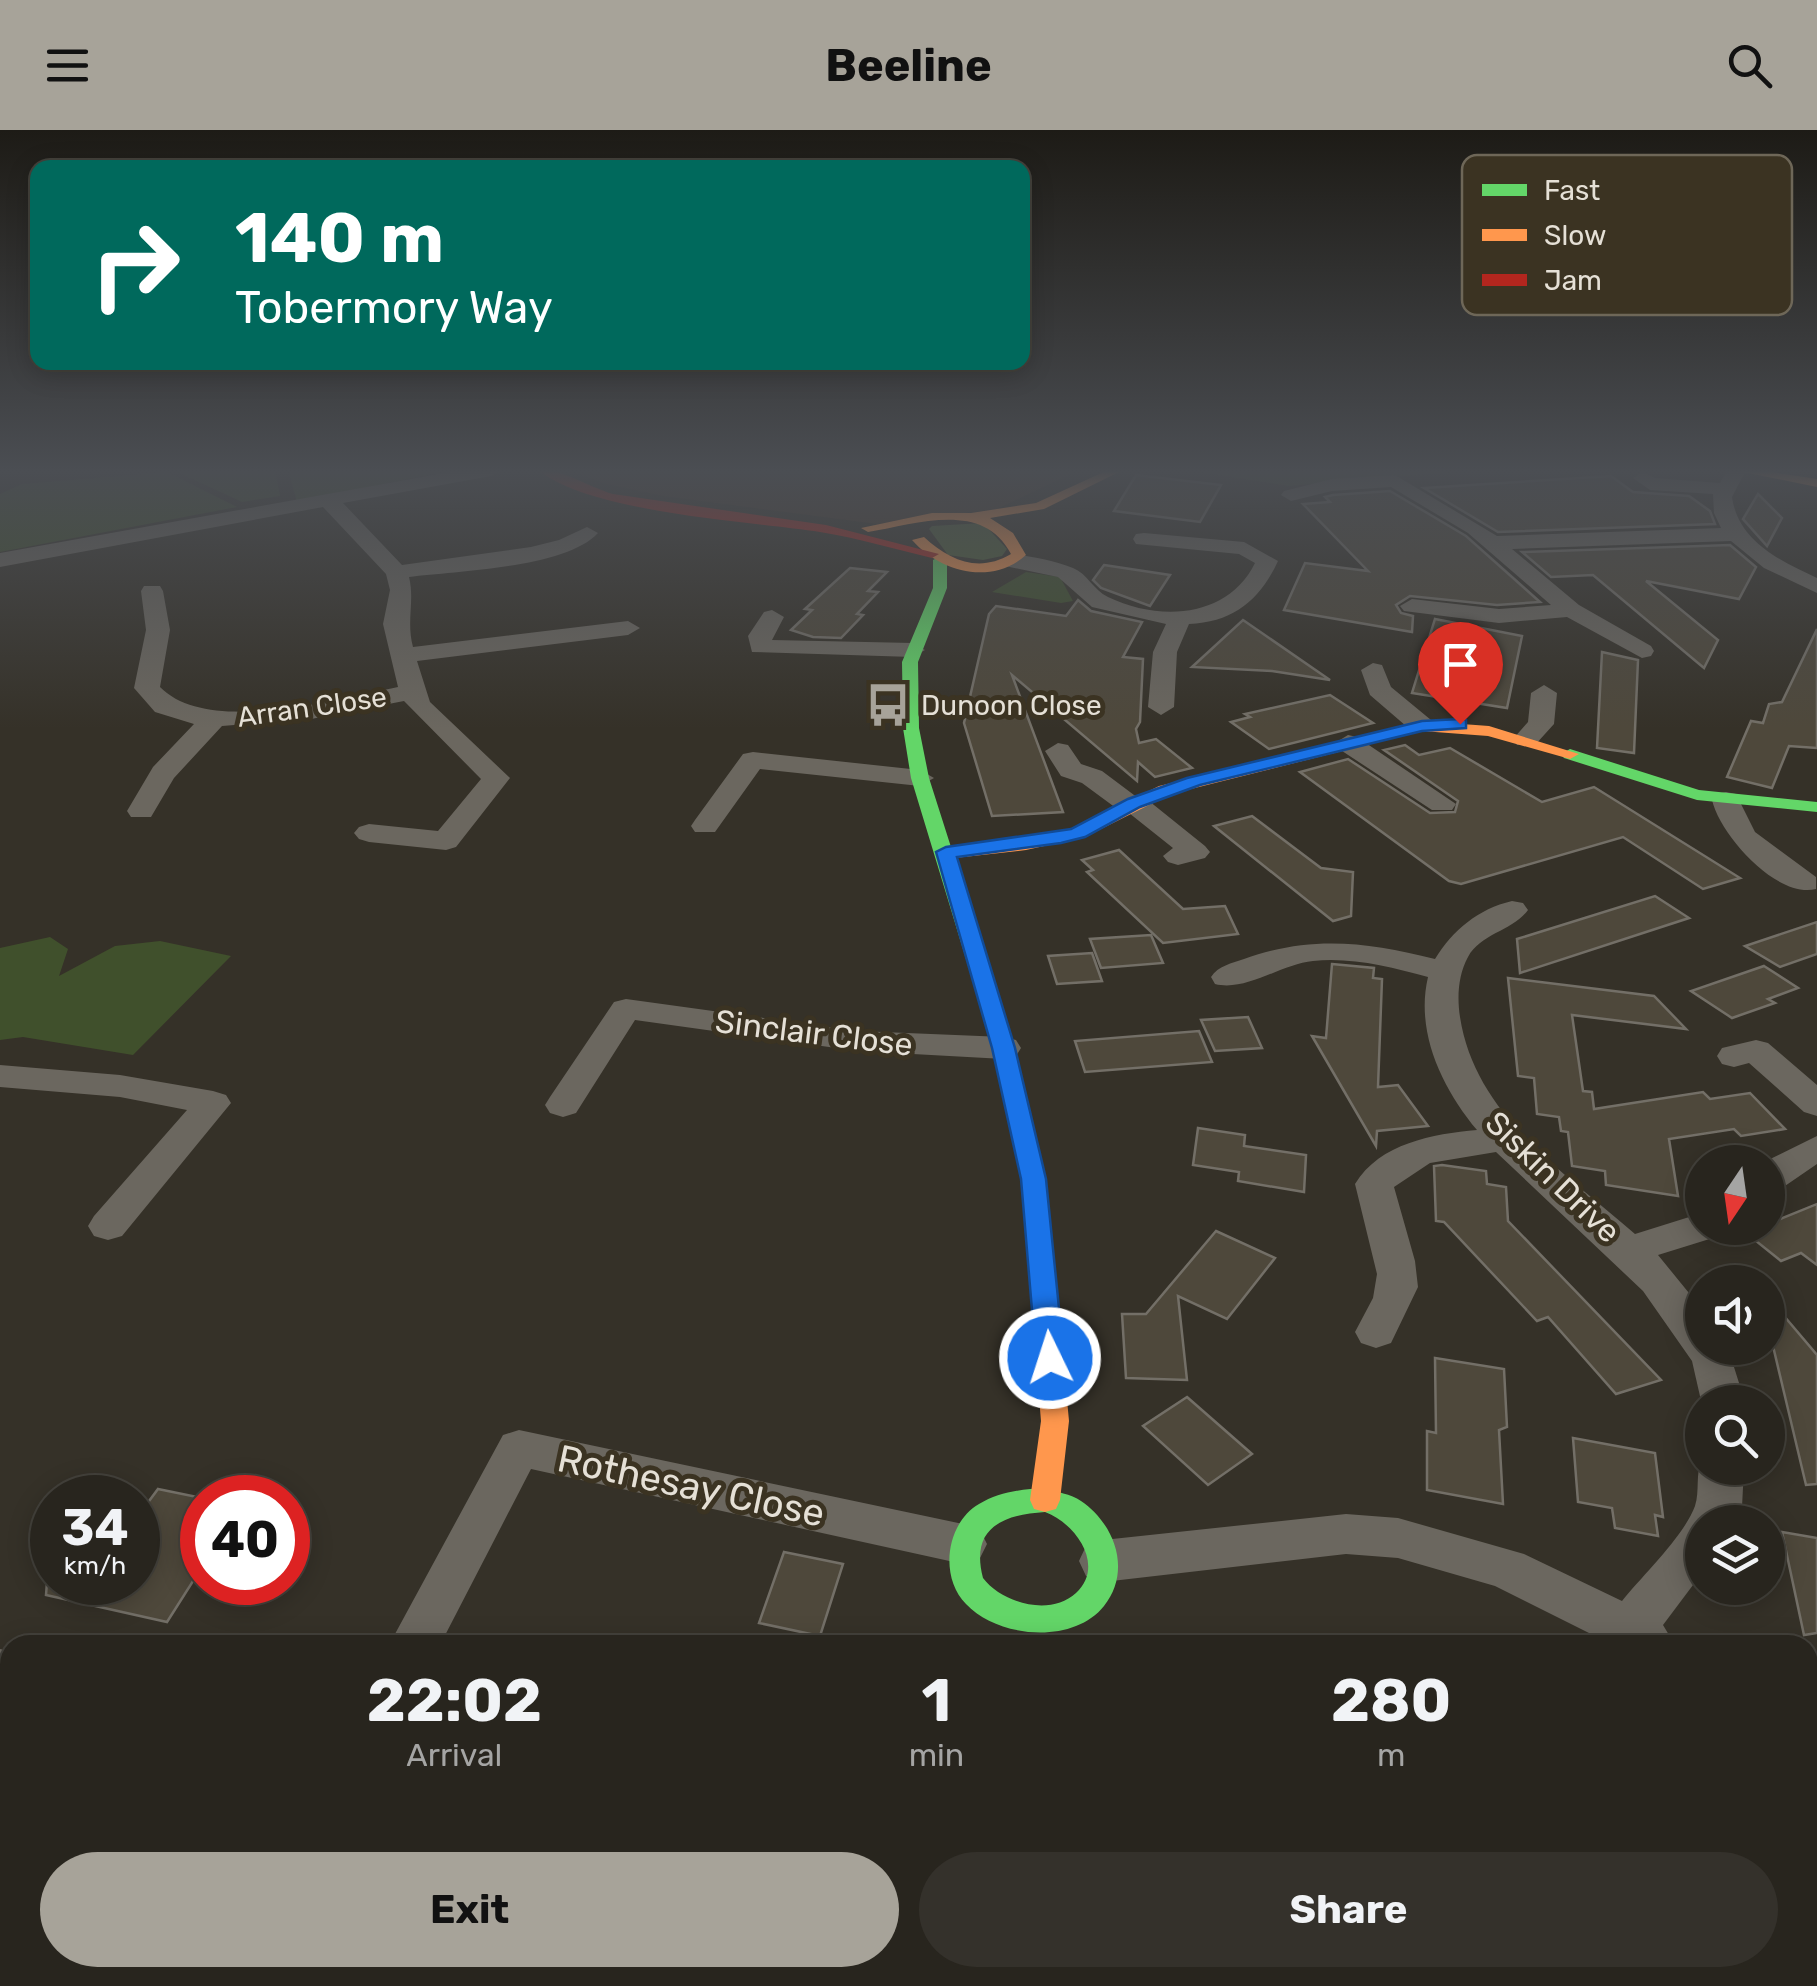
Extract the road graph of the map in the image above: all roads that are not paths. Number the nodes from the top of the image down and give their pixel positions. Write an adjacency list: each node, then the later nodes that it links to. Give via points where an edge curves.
1 (382, 557): 9 (street)
2 (512, 557): 9 (street)
3 (936, 557): 8 (street, via 964,566); 14 (street, via 943,583)
4 (1013, 557): 8 (street)
5 (1261, 557): 16 (street, via 1267,561 1246,596 1216,615)
6 (1510, 557): 13 (street)
7 (1765, 557): 10 (street)
8 (1008, 563): 14 (street); 16 (street, via 1073,576 1098,602)
9 (397, 572): 20 (street)
10 (1817, 586)
11 (152, 592): 25 (street, Arran Close, via 158,630 148,688 160,706)
12 (1412, 606): 13 (street, via 1499,616)
13 (1572, 610): 18 (street, via 1612,634)
14 (928, 615): 19 (street)
15 (772, 617): 19 (street, via 760,636 762,647)
16 (1180, 619): 24 (street, via 1165,652)
17 (628, 628): 20 (street)
18 (1642, 640)
19 (913, 650): 30 (street, via 908,677)
20 (401, 656): 22 (street)
21 (1373, 670): 26 (street, via 1379,690)
22 (412, 692): 25 (street, Arran Close); 37 (street, via 496,778 446,842)
23 (1544, 693): 27 (street, via 1542,724)
24 (1161, 707)
25 (212, 720): 35 (street, Arran Close, via 171,758)
26 (1422, 726): 27 (street, via 1485,727); 28 (street)
27 (1526, 739): 31 (street, via 1613,772)
28 (1348, 742): 32 (street); 33 (street)
29 (1058, 751): 32 (street, via 1070,770)
30 (920, 778): 36 (street, via 755,756); 38 (street)
31 (1726, 800): 34 (street); 40 (street, via 1732,826 1745,840)
32 (1132, 804): 38 (street, via 1066,836); 39 (street, via 1195,852)
33 (1442, 804)
34 (1817, 807)
35 (141, 811)
36 (705, 826)
37 (369, 833)
38 (946, 852): 44 (street)
39 (1178, 856)
40 (1805, 883)
41 (1512, 910): 42 (street, via 1482,924)
42 (1442, 972): 43 (street, via 1330,948 1300,950); 49 (street, Siskin Drive, via 1448,1054)
43 (1227, 978)
44 (1004, 1048): 47 (street, Sinclair Close, via 858,1041 631,1000); 57 (street, via 1034,1179 1044,1261 1055,1422)
45 (1734, 1056): 48 (street, via 1756,1050)
46 (0, 1076): 52 (street, via 120,1086 213,1104)
47 (563, 1104)
48 (1817, 1104)
49 (1504, 1139): 54 (street, Siskin Drive); 56 (street, via 1406,1156 1374,1184 1397,1289)
50 (1817, 1148): 51 (street)
51 (1785, 1165)
52 (108, 1226)
53 (1685, 1232): 54 (street)
54 (1628, 1250): 55 (street, Siskin Drive)
55 (1685, 1315)
56 (1376, 1332)
57 (1044, 1500): 58 (street, via 990,1509); 59 (street, via 1087,1521 1098,1534)
58 (964, 1544): 59 (street, via 963,1571 973,1591 1015,1626 1076,1612 1103,1581); 61 (street, Rothesay Close, via 519,1448)
59 (1103, 1560): 62 (street, via 1346,1534 1398,1538 1507,1569)
60 (1685, 1564): 63 (street)
61 (419, 1635)
62 (1636, 1635)
63 (1641, 1635)

